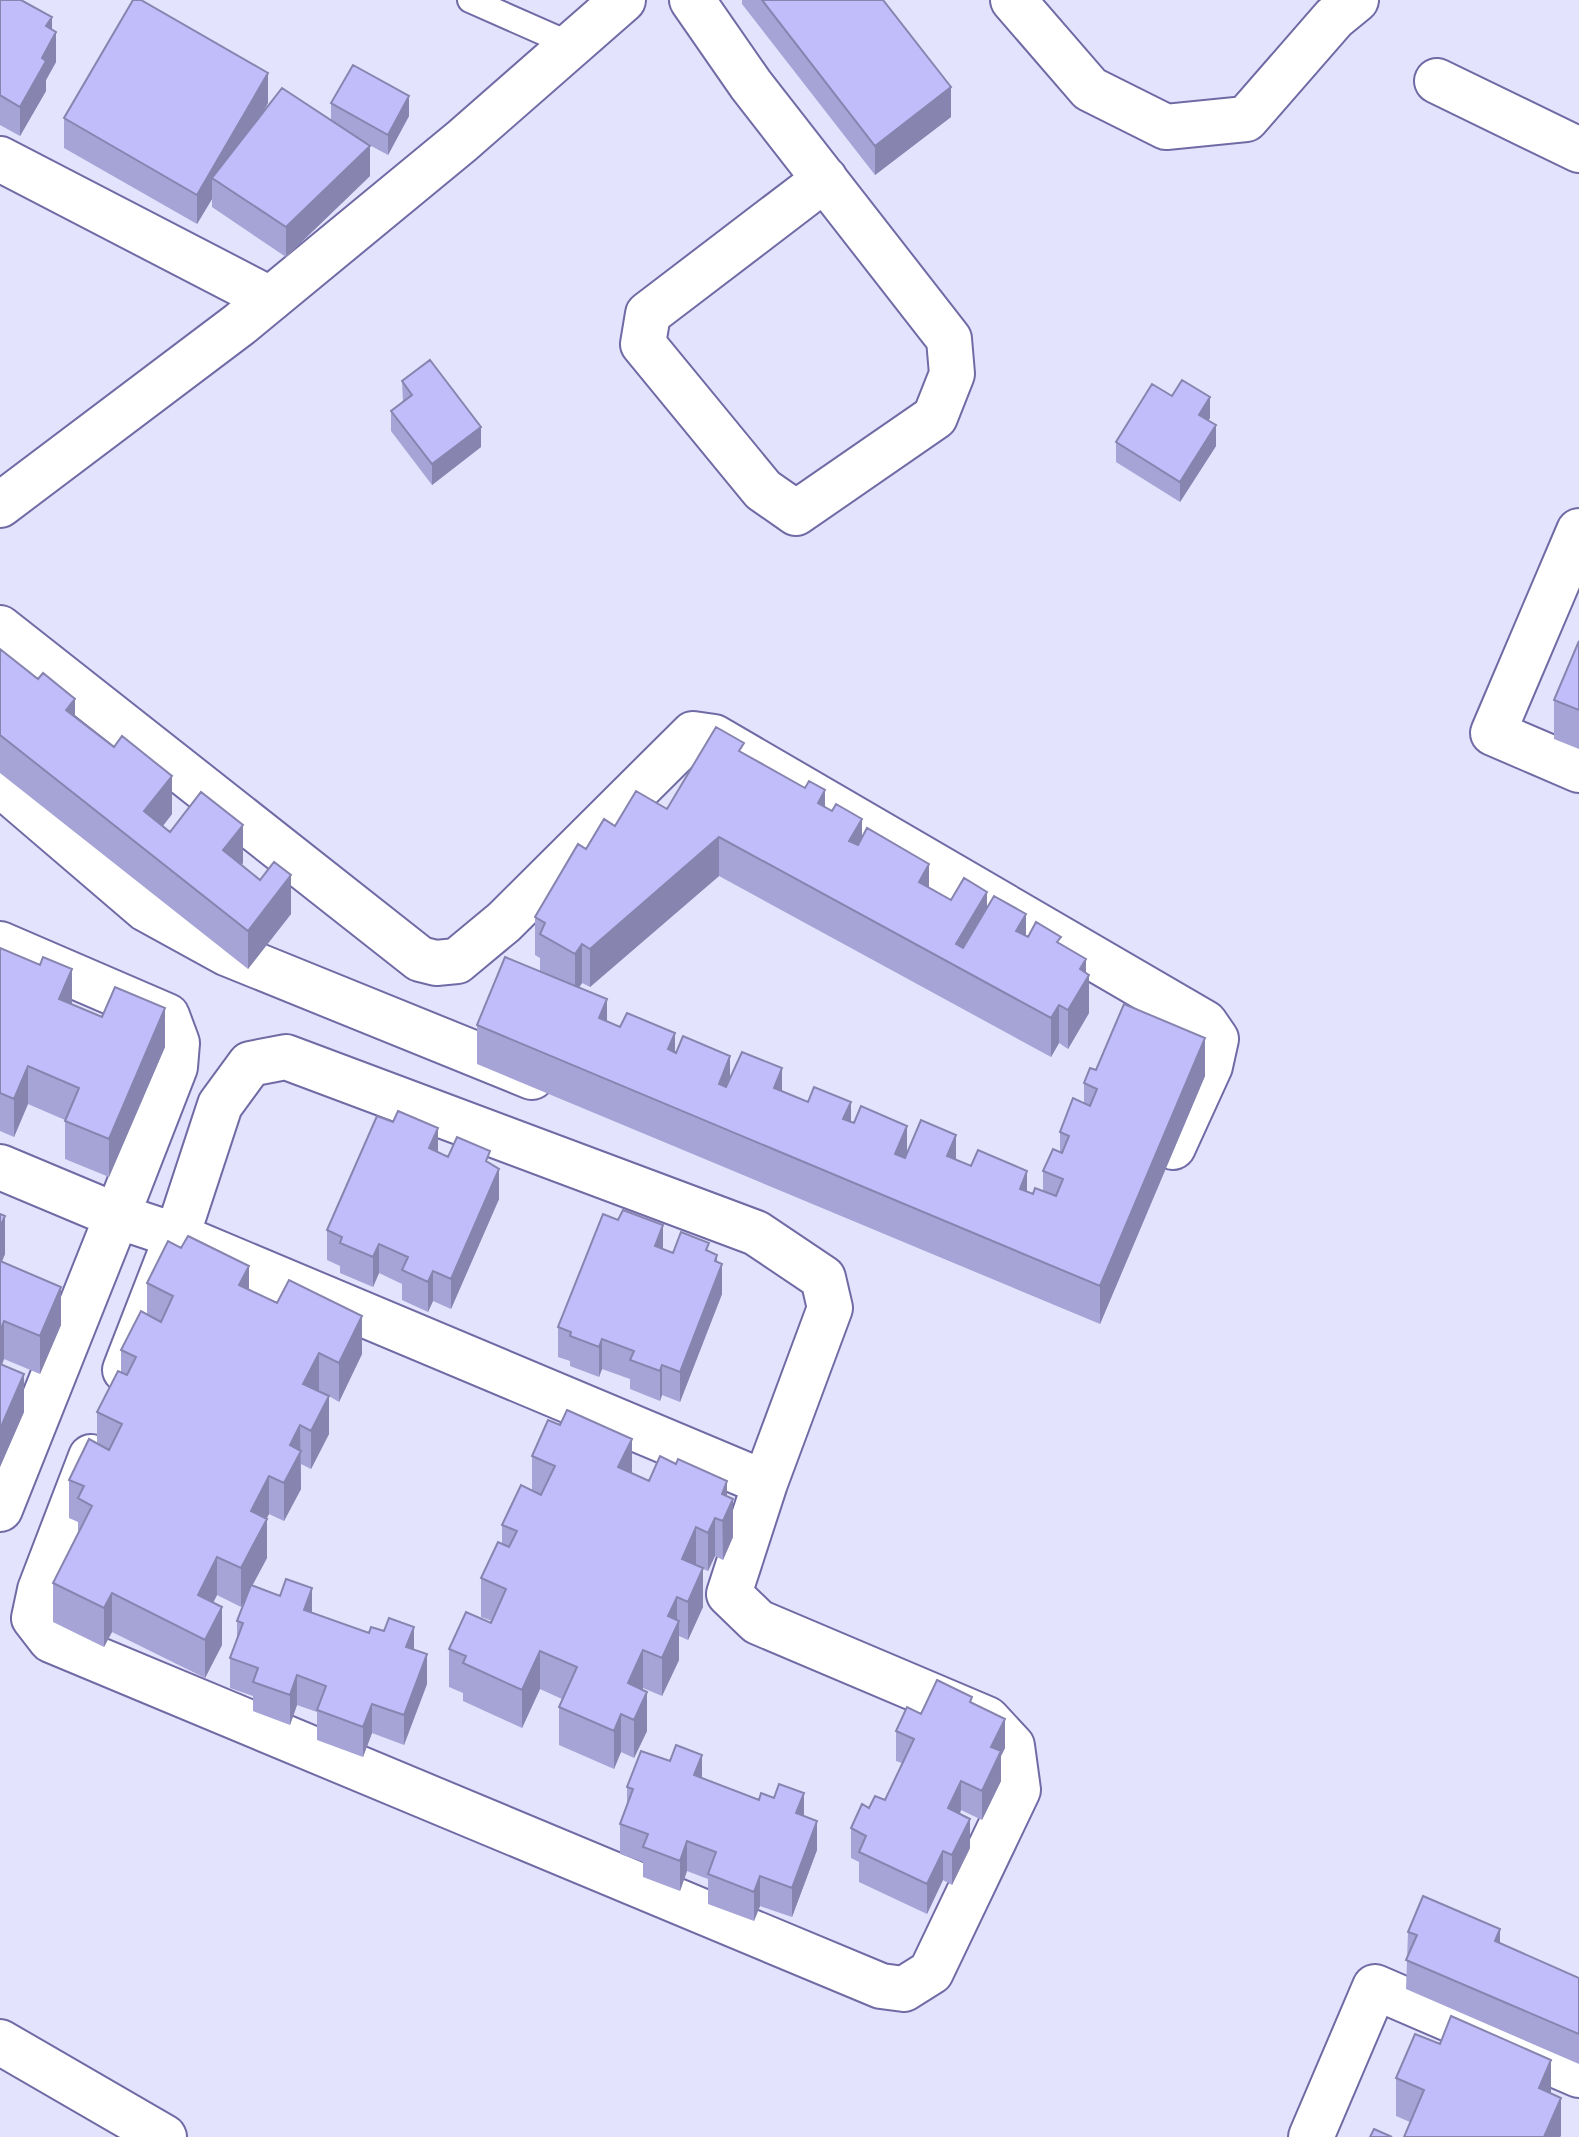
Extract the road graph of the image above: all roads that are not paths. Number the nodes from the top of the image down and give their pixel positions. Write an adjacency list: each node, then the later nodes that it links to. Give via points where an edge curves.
1 (470, 0): 6 (lane)
2 (623, 0): 6 (street)
3 (692, 0): 10 (street)
4 (1013, 0): 5 (street, via 1090,89 1166,127 1246,119)
5 (1336, 6)
6 (572, 45): 11 (street)
7 (1437, 81): 8 (street)
8 (1579, 150)
9 (0, 159): 11 (street)
10 (825, 179): 10 (street, via 949,339 952,374 935,417 796,513 763,490 643,344 648,314)
11 (270, 299): 12 (street)
12 (0, 505)
13 (1579, 531): 15 (street, via 1493,733)
14 (0, 628): 17 (street)
15 (1579, 770)
16 (0, 784): 19 (street, via 146,909)
17 (310, 872): 19 (street); 22 (street, via 420,959 457,961 504,922 693,734 714,737 1205,1023 1216,1039 1210,1066)
18 (0, 944): 23 (street, via 167,1016 177,1043 175,1067)
19 (226, 953): 20 (street)
20 (568, 1091)
21 (0, 1167): 23 (street)
22 (1153, 1189)
23 (117, 1216): 24 (street); 26 (street)
24 (177, 1236): 25 (street); 25 (street, via 220,1105 250,1064 286,1057 756,1233 823,1278 830,1308); 25 (street, via 40,1590 34,1618 51,1640 881,1986 904,1989 931,1972 1018,1790 1012,1746 987,1719 758,1622 729,1594)
25 (765, 1483)
26 (0, 1509)
27 (0, 2042): 29 (street)
28 (1579, 2075): 30 (street, via 1375,1987)
29 (164, 2137)
30 (1311, 2137)

